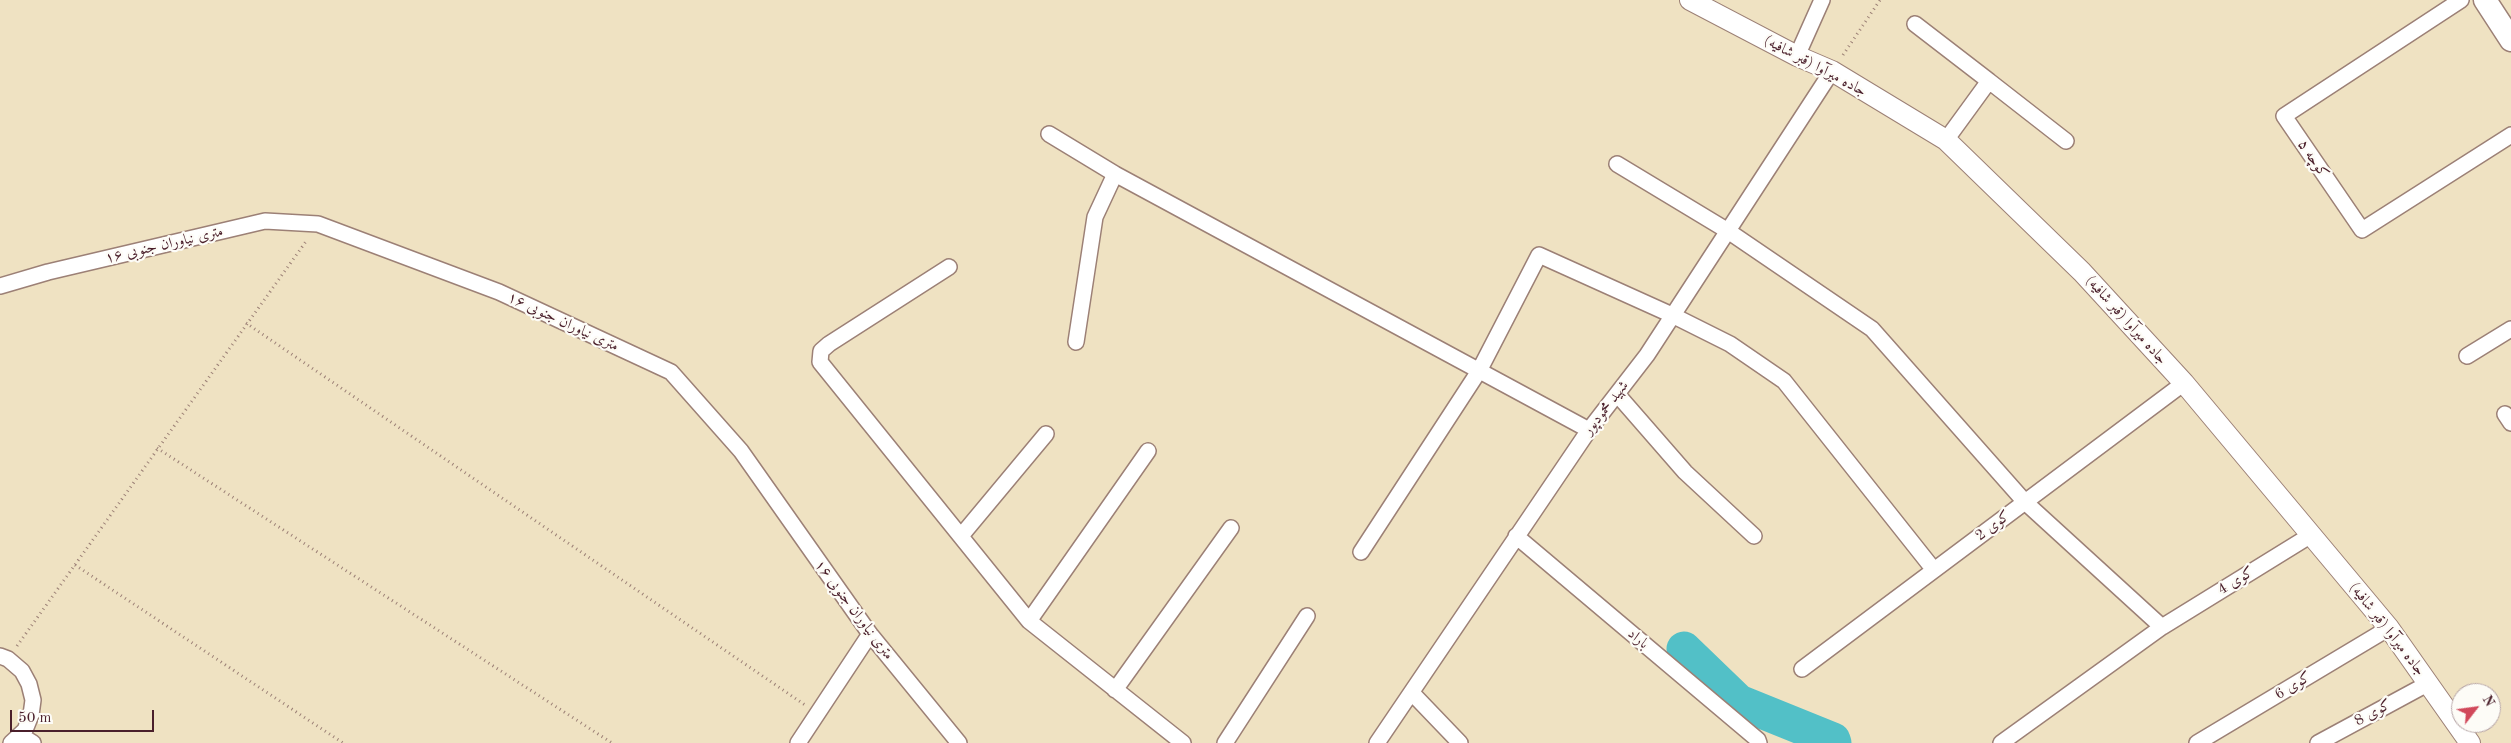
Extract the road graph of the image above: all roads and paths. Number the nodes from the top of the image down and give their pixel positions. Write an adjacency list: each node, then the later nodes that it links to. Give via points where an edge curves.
1 (1690, 0): 8 (street, جاده میرآوا (قبر شافیه))
2 (1822, 0): 8 (street)
3 (1880, 0): 9 (path)
4 (2461, 0): 12 (street, کوچه ۵, via 2284,116 2362,230)
5 (2485, 0): 7 (main road)
6 (1915, 24): 10 (street)
7 (2511, 40)
8 (1797, 56): 9 (street, جاده میرآوا (قبر شافیه))
9 (1832, 71): 13 (street, جاده میرآوا (قبر شافیه)); 18 (street, شهید محمودپور)
10 (1989, 81): 13 (street); 14 (street)
11 (1049, 134): 16 (street)
12 (2511, 135)
13 (1946, 140): 27 (street, جاده میرآوا (قبر شافیه), via 2082,272)
14 (2066, 141)
15 (1617, 164): 18 (street)
16 (1115, 174): 24 (street, via 1095,217); 26 (street)
17 (318, 224): 20 (street, ۱۶ متری نیاوران جنوبی, via 265,221); 22 (path); 46 (street, ۱۶ متری نیاوران جنوبی, via 499,292 671,372 741,451)
18 (1728, 231): 21 (street, شهید محمودپور); 33 (street, via 1872,329)
19 (949, 267): 36 (street, via 830,344 821,351 820,362)
20 (0, 286)
21 (1672, 315): 26 (street, via 1538,255); 28 (street, شهید محمودپور); 41 (street, via 1730,344 1784,381)
22 (246, 323): 31 (path); 52 (path)
23 (2511, 329): 25 (street)
24 (1076, 342)
25 (2467, 356)
26 (1479, 371): 29 (street); 39 (street)
27 (2184, 383): 33 (street, کوی 2); 35 (street, جاده میرآوا (قبر شافیه))
28 (1617, 394): 29 (street, شهید محمودپور); 38 (street, via 1685,472)
29 (1589, 430): 37 (street, شهید محمودپور)
30 (1046, 434): 36 (street)
31 (157, 448): 40 (path); 56 (path)
32 (1148, 451): 43 (street)
33 (2024, 502): 41 (street, کوی 2); 44 (street)
34 (1231, 528): 50 (street)
35 (2311, 535): 44 (street, کوی 4); 45 (street, جاده میرآوا (قبر شافیه))
36 (961, 536): 43 (street)
37 (1516, 536): 51 (street, شهید محمودپور); 62 (street, باراد)
38 (1754, 536)
39 (1361, 552)
40 (75, 565): 47 (path); 55 (path)
41 (1934, 570): 48 (street, کوی 2)
42 (1307, 616): 59 (street)
43 (1029, 621): 50 (street)
44 (2162, 627): 63 (street, کوی 4)
45 (2389, 628): 49 (street, جاده میرآوا (قبر شافیه)); 64 (street, کوی 6)
46 (870, 634): 52 (street); 58 (street, ۱۶ متری نیاوران جنوبی)
47 (4, 658): 53 (street, via 22,671 33,700)
48 (1802, 669)
49 (2429, 683): 65 (street, کوی 8); 66 (street, جاده میرآوا (قبر شافیه))
50 (1115, 690): 54 (street)
51 (1412, 694): 60 (street, شهید محمودپور); 61 (street)
52 (817, 714): 57 (street)
53 (21, 740)
54 (1175, 741)
55 (342, 743)
56 (612, 743)
57 (798, 743)
58 (959, 743)
59 (1225, 743)
60 (1377, 743)
61 (1460, 743)
62 (1759, 743)
63 (2001, 743)
64 (2197, 743)
65 (2318, 743)
66 (2470, 743)

